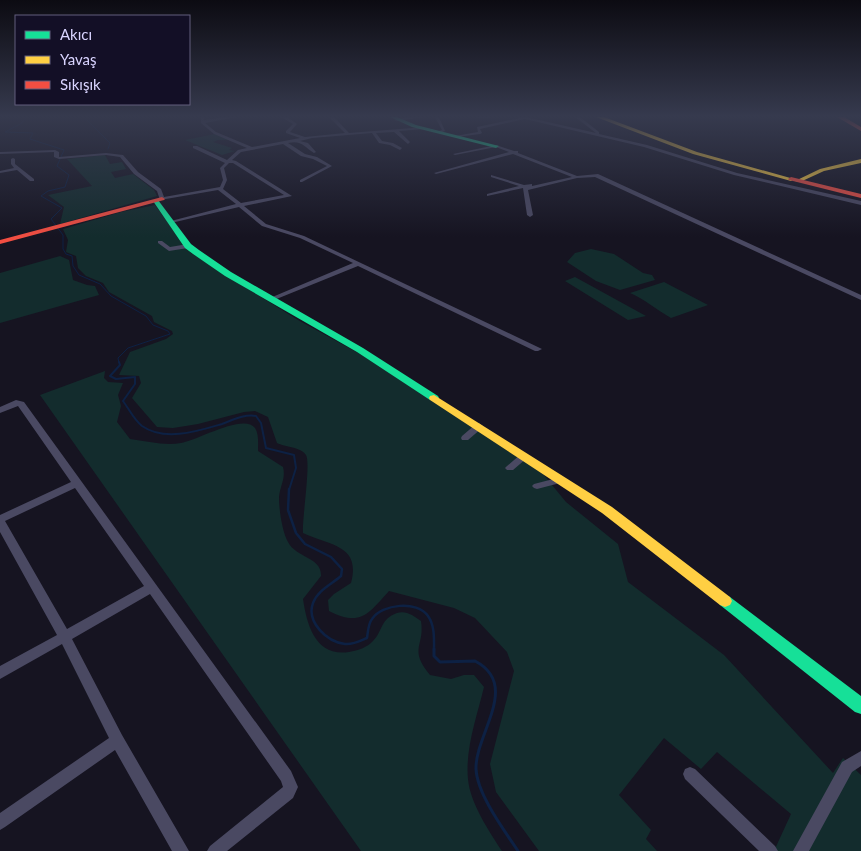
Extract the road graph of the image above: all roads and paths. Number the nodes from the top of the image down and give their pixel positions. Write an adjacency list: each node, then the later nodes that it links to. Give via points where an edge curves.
1 (59, 157): 2 (street)
2 (74, 157)
3 (122, 157): 27 (street, via 136,173 159,190)
4 (216, 157): 12 (street)
5 (233, 157): 12 (street)
6 (307, 157): 21 (street, via 330,166)
7 (499, 157): 16 (street)
8 (528, 157): 18 (street)
9 (696, 157): 28 (street, via 744,176)
10 (697, 157): 20 (street)
11 (13, 159): 14 (street)
12 (227, 162): 24 (street, via 222,168 225,180); 29 (street, via 234,162 289,196)
13 (861, 162): 20 (street)
14 (18, 168): 15 (street); 19 (street)
15 (0, 172)
16 (436, 173)
17 (493, 176): 22 (street)
18 (577, 177): 23 (street); 36 (street, via 596,175)
19 (32, 180)
20 (802, 180): 25 (street)
21 (302, 181)
22 (523, 186): 23 (street); 26 (street)
23 (538, 186): 30 (street, via 525,189)
24 (220, 189): 27 (street); 29 (street)
25 (861, 194)
26 (489, 195)
27 (159, 200): 31 (street); 32 (street)
28 (861, 203)
29 (240, 205): 31 (street); 35 (street, via 264,225 302,237)
30 (530, 215)
31 (173, 222): 34 (street)
32 (0, 242)
33 (160, 242): 34 (street, via 169,249)
34 (188, 246): 37 (street)
35 (357, 264): 37 (street); 38 (street)
36 (861, 298)
37 (272, 299): 40 (street, via 360,350)
38 (538, 349)
39 (0, 410): 45 (street, via 21,404)
40 (478, 426): 41 (street); 42 (street)
41 (465, 438)
42 (524, 456): 43 (street); 44 (street)
43 (510, 468)
44 (561, 480): 46 (street); 51 (street, via 607,510)
45 (77, 483): 47 (street); 48 (street)
46 (537, 486)
47 (0, 523): 49 (street)
48 (152, 587): 49 (street); 57 (street, via 291,787 288,793)
49 (64, 636): 50 (street); 52 (street)
50 (0, 673)
51 (861, 706)
52 (117, 740): 55 (street); 56 (street)
53 (861, 758): 59 (street, via 847,767)
54 (690, 774): 58 (street)
55 (0, 822)
56 (181, 851)
57 (215, 851)
58 (770, 851)
59 (801, 851)

